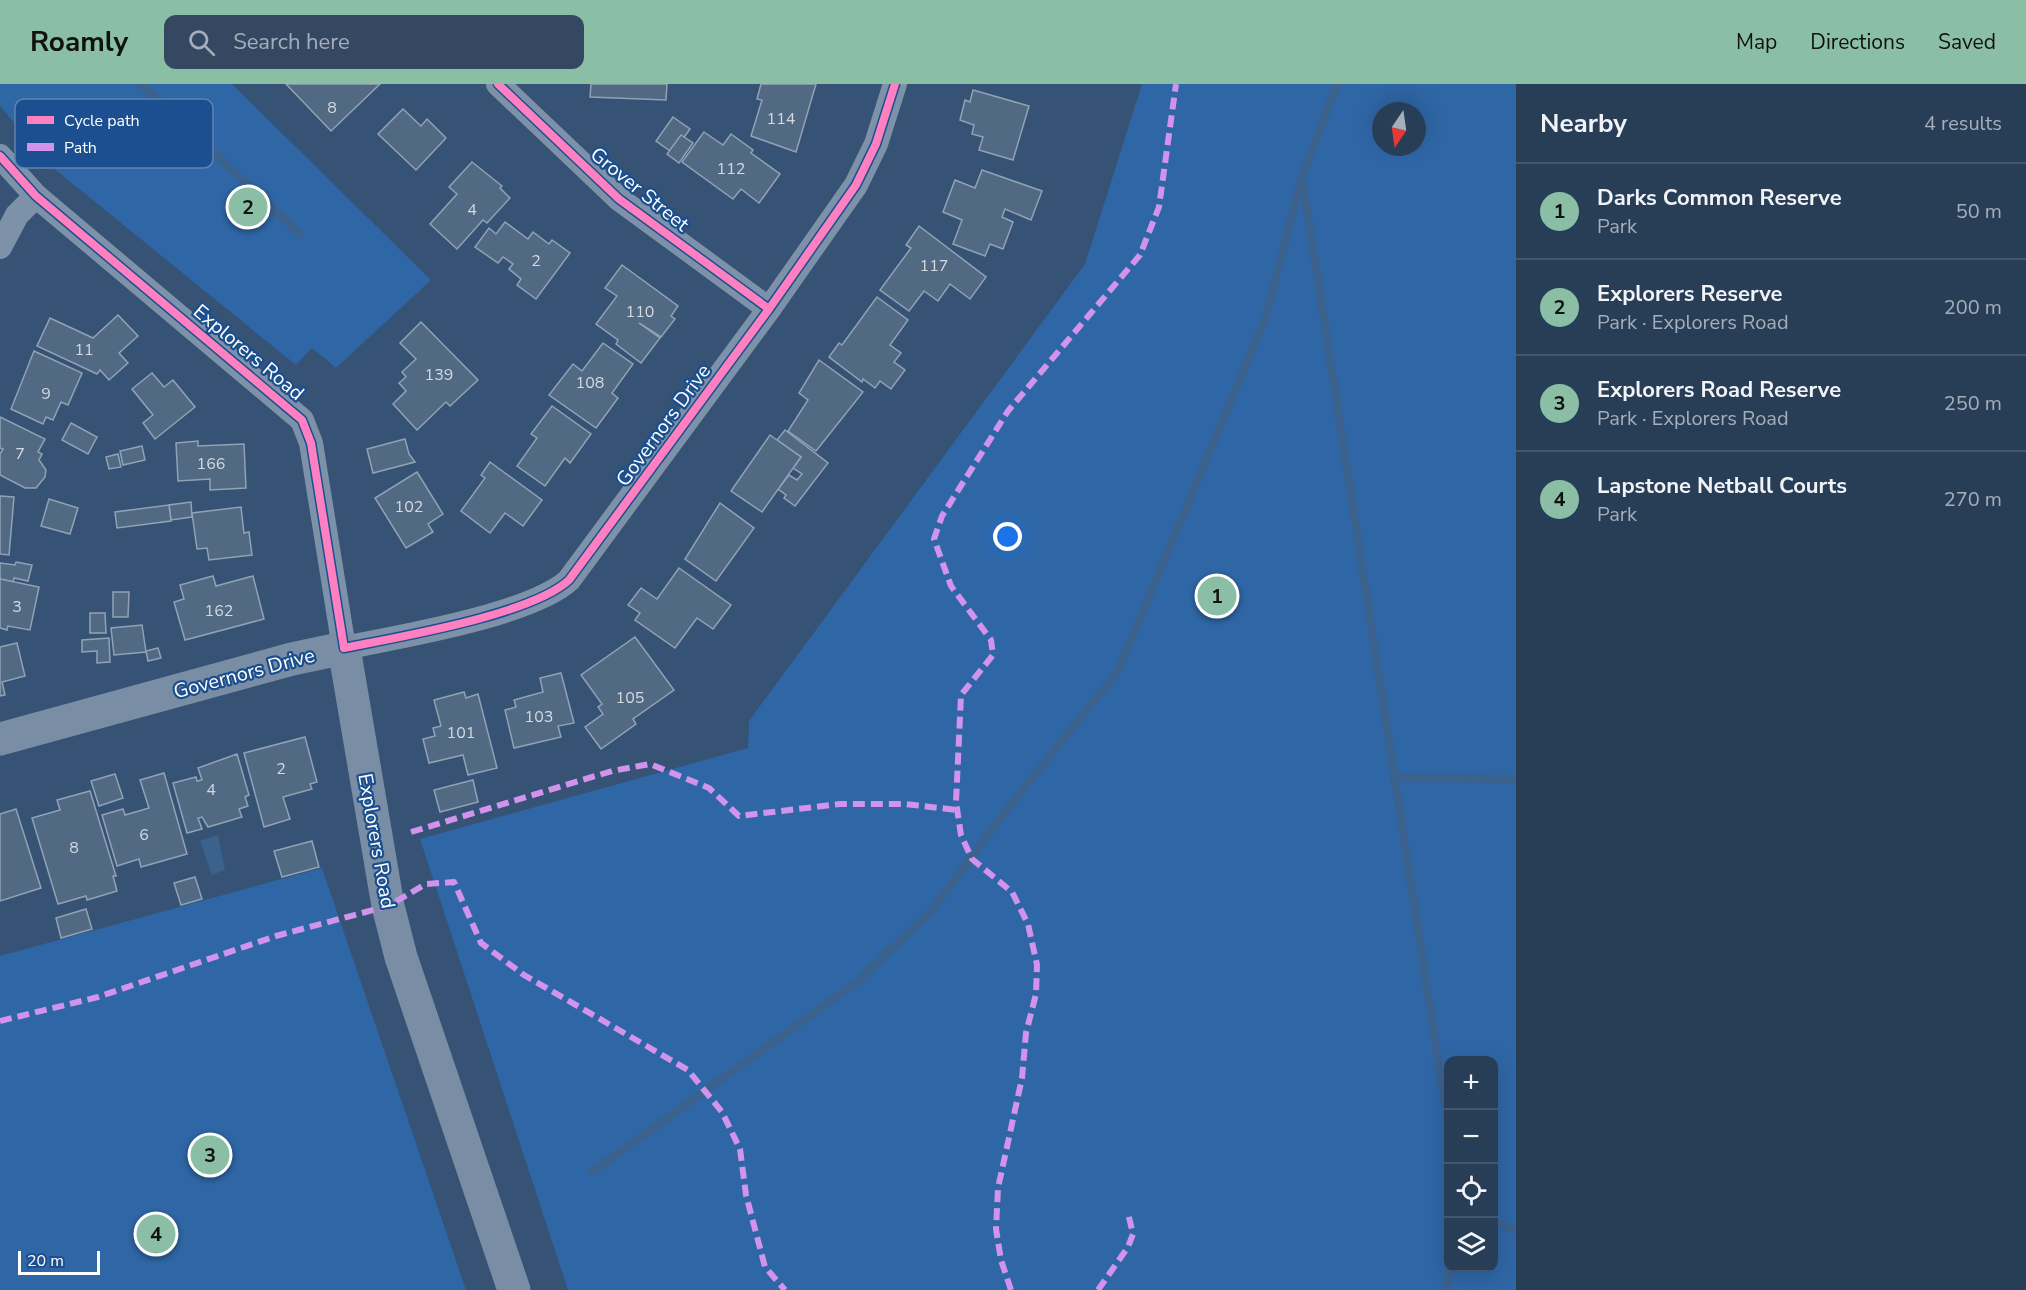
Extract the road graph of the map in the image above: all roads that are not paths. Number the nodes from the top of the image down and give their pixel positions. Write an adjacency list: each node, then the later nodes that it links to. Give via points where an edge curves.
1 (498, 84): 6 (street, Grover Street, via 619,199)
2 (895, 84): 6 (street, Governors Drive, via 867,167)
3 (0, 156): 4 (street, Explorers Road)
4 (36, 196): 5 (street, via 17,215); 7 (street, Explorers Road, via 302,420 309,433)
5 (0, 247)
6 (769, 309): 7 (street, Governors Drive, via 562,586 521,606)
7 (344, 648): 8 (main road, Governors Drive); 9 (main road, Explorers Road, via 388,906 401,957)
8 (0, 739)
9 (514, 1290)

